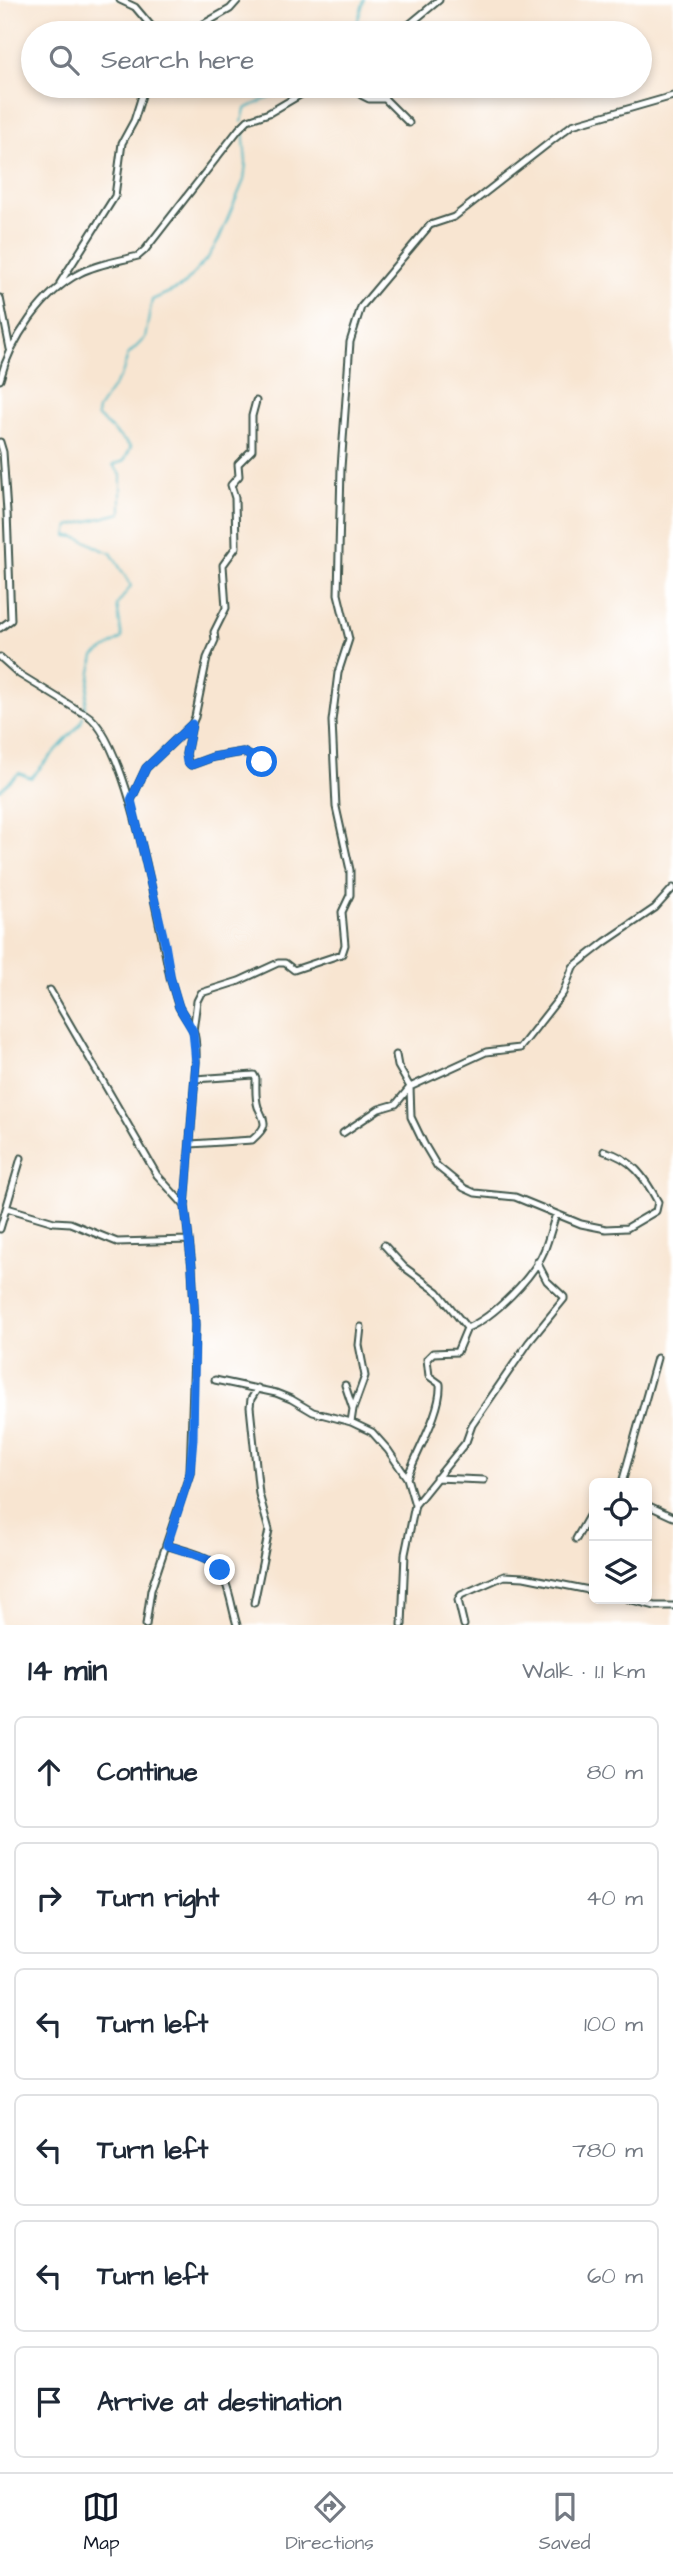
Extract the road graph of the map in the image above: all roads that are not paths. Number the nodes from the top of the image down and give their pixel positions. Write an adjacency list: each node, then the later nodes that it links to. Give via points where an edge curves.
1 (120, 0): 4 (street)
2 (238, 0): 5 (street)
3 (439, 0): 6 (street)
4 (146, 21)
5 (209, 21)
6 (414, 21)
7 (673, 96): 25 (street, via 572,125 454,216 430,225 360,307 350,342 341,468 338,594 349,639 334,691 332,721 336,807 350,870 350,895 342,912 345,945 342,954 294,970 278,963 201,993)
8 (141, 98): 12 (street, via 122,143 115,196)
9 (295, 98): 12 (street, via 239,129 138,256 82,272)
10 (367, 98): 11 (street, via 385,99)
11 (409, 123)
12 (58, 286): 14 (street)
13 (0, 298): 14 (street)
14 (10, 349): 15 (street)
15 (0, 380)
16 (256, 401): 20 (street, via 252,450 238,464 239,476 231,485 236,547 223,565 226,608 214,632)
17 (0, 442): 18 (street, via 11,620)
18 (0, 628)
19 (0, 657): 22 (street, via 19,674 85,713 106,739)
20 (192, 724): 21 (street, via 186,754 191,765 243,752); 22 (street, via 146,768)
21 (262, 762)
22 (131, 800): 25 (street, via 171,980)
23 (673, 888): 28 (street, via 655,908 573,967 563,993 520,1048 486,1052)
24 (50, 990): 33 (street, via 157,1175)
25 (193, 1031): 27 (street)
26 (396, 1055): 28 (street)
27 (195, 1079): 30 (street); 30 (street, via 254,1075 264,1127 253,1140)
28 (410, 1087): 29 (street, via 396,1104); 35 (street, via 411,1117 437,1166 475,1193 515,1197)
29 (343, 1133)
30 (191, 1144): 33 (street)
31 (604, 1152): 35 (street, via 629,1161 658,1202 656,1211 621,1228 591,1227)
32 (21, 1158): 34 (street)
33 (185, 1206): 37 (street)
34 (7, 1208): 36 (street); 37 (street, via 54,1223 70,1223 117,1242)
35 (556, 1214): 39 (street)
36 (0, 1229)
37 (189, 1240): 57 (street, via 195,1325 193,1439 190,1473)
38 (384, 1245): 41 (street, via 438,1292)
39 (537, 1262): 41 (street, via 493,1314); 49 (street, via 564,1299)
40 (361, 1327): 46 (street, via 365,1376)
41 (467, 1328): 48 (street, via 457,1352 433,1353 427,1359 429,1376 440,1384 440,1399)
42 (657, 1358): 50 (street)
43 (215, 1380): 45 (street)
44 (345, 1385): 46 (street)
45 (258, 1388): 47 (street, via 313,1412); 59 (street, via 250,1407 259,1494 269,1530)
46 (353, 1409): 47 (street)
47 (351, 1422): 48 (street, via 372,1432)
48 (407, 1478): 52 (street)
49 (436, 1478): 51 (street); 52 (street)
50 (623, 1478)
51 (484, 1480)
52 (415, 1505): 64 (street, via 405,1554)
53 (652, 1507): 55 (street)
54 (589, 1516): 56 (street)
55 (673, 1517)
56 (576, 1539)
57 (167, 1545): 62 (street, via 151,1590); 63 (street, via 208,1559 220,1570)
58 (589, 1590): 65 (street, via 504,1576 461,1595)
59 (254, 1603)
60 (647, 1604): 61 (street)
61 (673, 1606)
62 (146, 1625)
63 (237, 1625)
64 (402, 1625)
65 (464, 1625)

